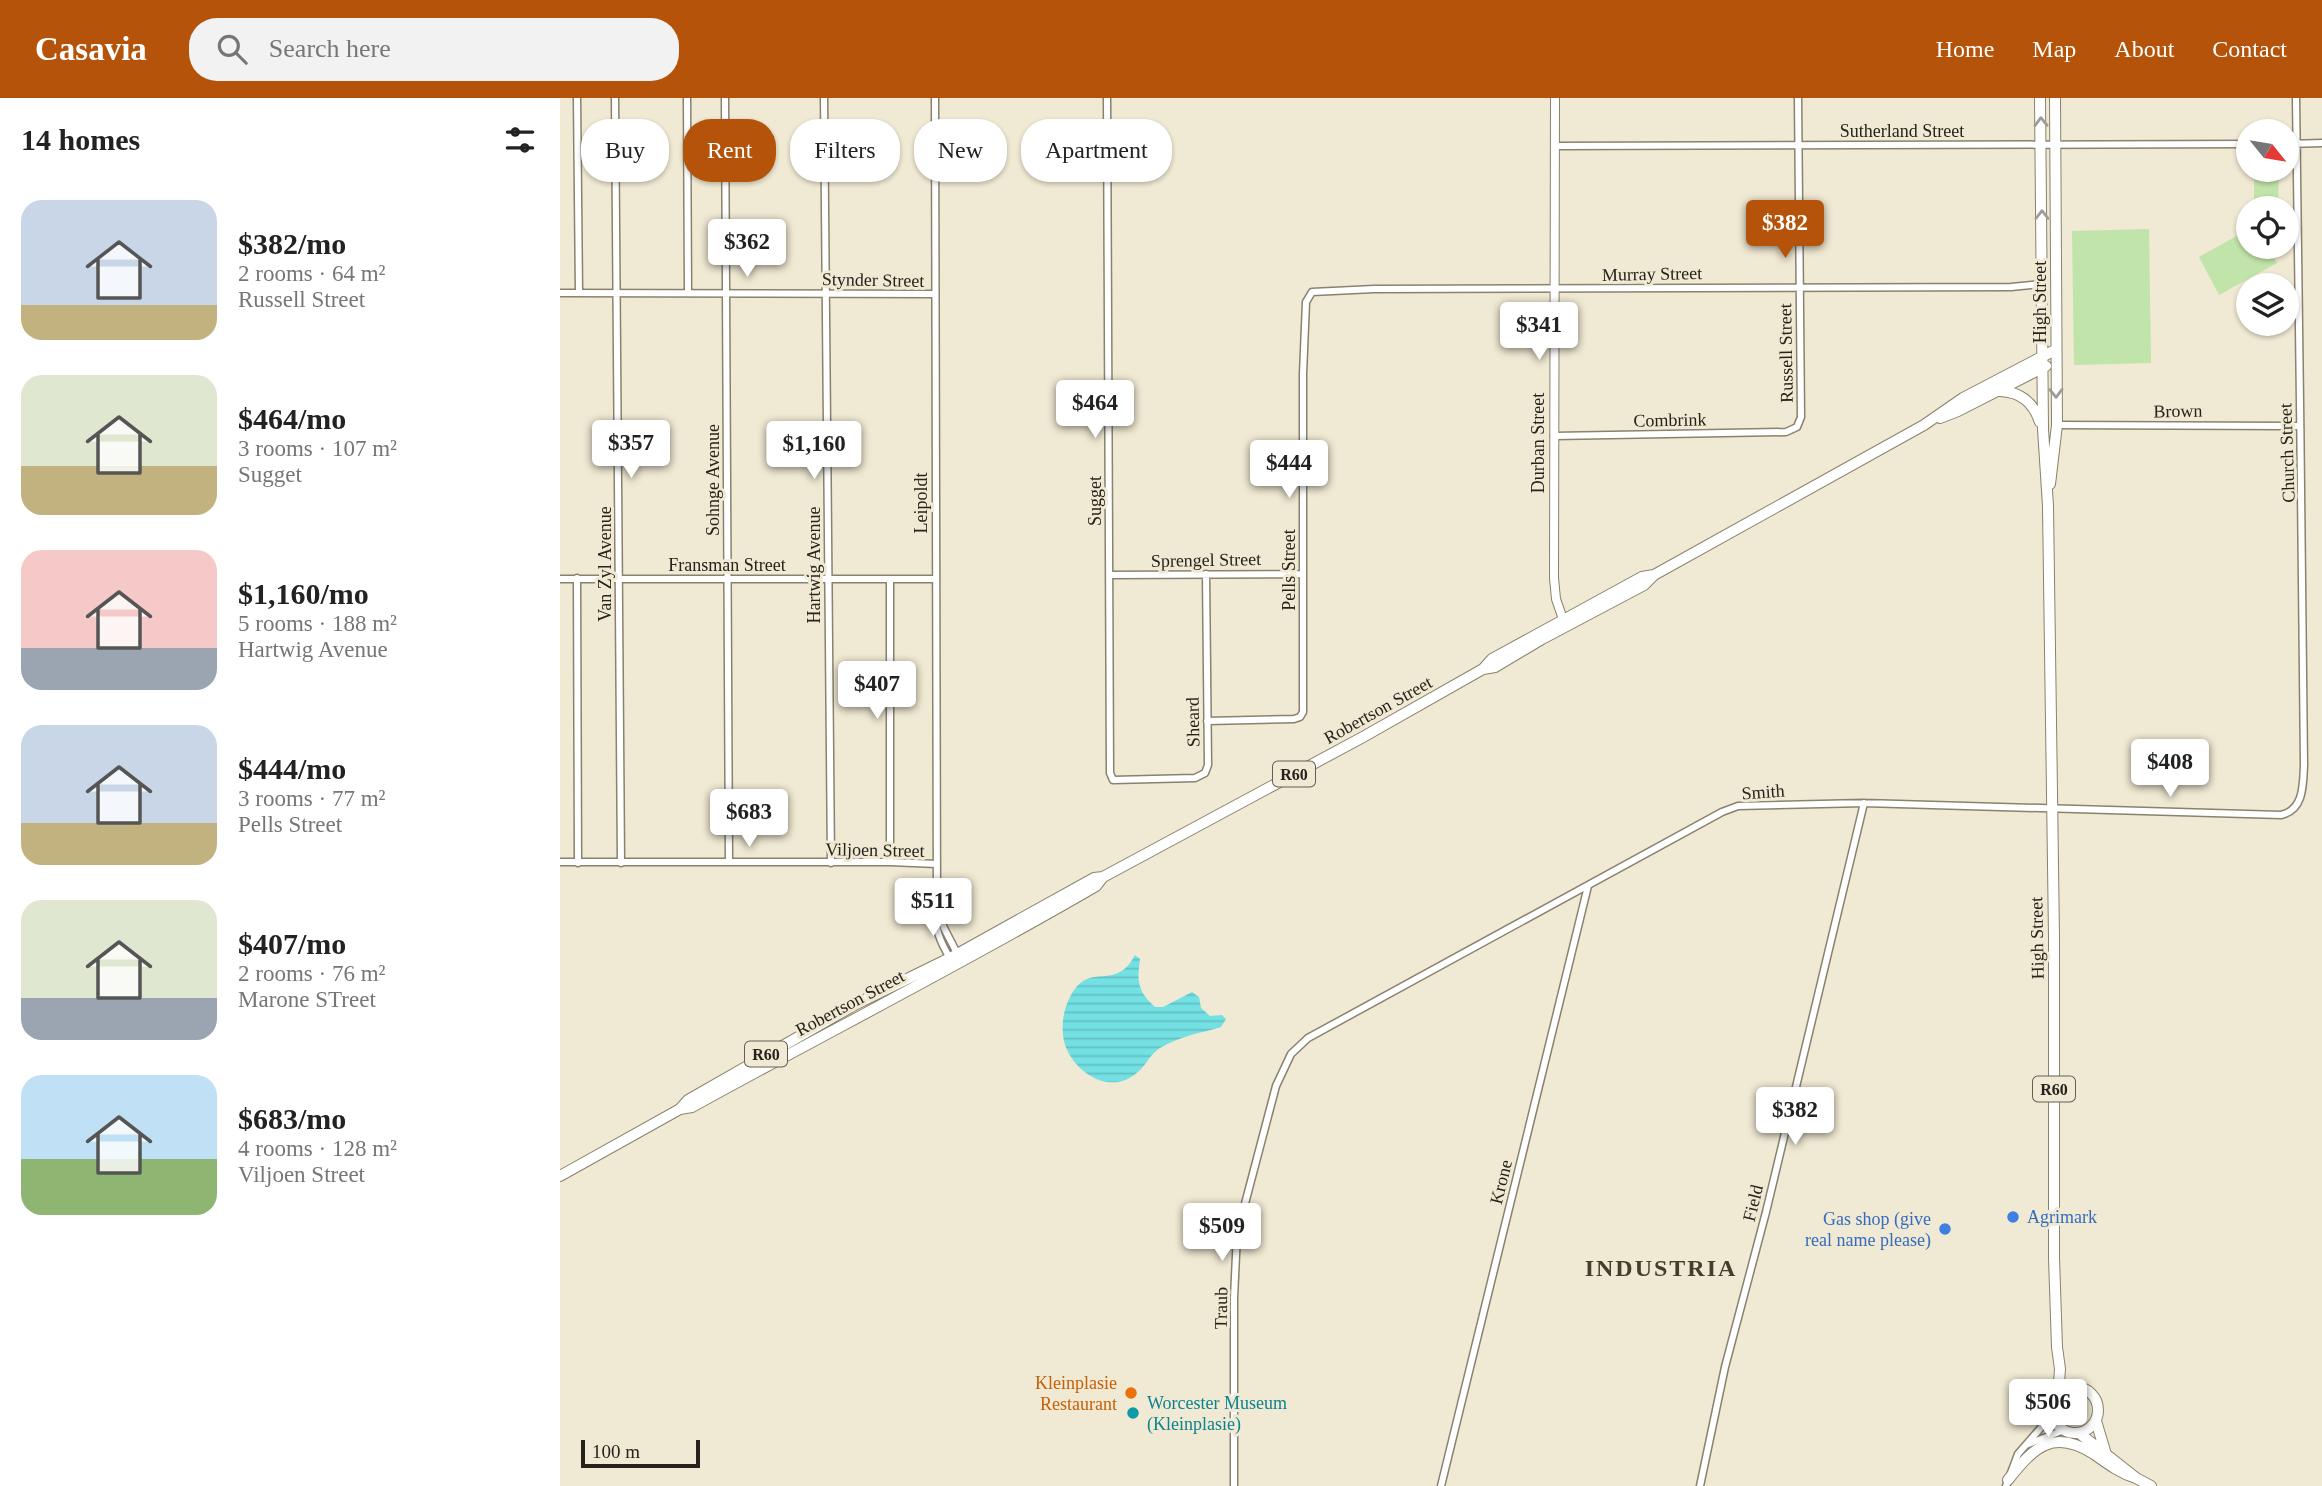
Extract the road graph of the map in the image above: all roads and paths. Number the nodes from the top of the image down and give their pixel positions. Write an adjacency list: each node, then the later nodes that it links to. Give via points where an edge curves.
1 (577, 98): 26 (street)
2 (615, 98): 27 (street, Van Zyl Avenue)
3 (687, 98): 28 (street)
4 (725, 98): 29 (street, Sohnge Avenue)
5 (824, 98): 30 (street, Hartwig Avenue)
6 (935, 98): 31 (street, Leipoldt)
7 (1107, 98): 45 (street, Sugget)
8 (1555, 98): 20 (street, Durban Street)
9 (1798, 98): 15 (street, Russell Street)
10 (2040, 98): 18 (main road, High Street, one-way to 10)
11 (2055, 98): 19 (main road, High Street)
12 (2296, 98): 13 (street, Church Street)
13 (2296, 119)
14 (2322, 143): 17 (street)
15 (1797, 144): 18 (street, Sutherland Street); 20 (street, Sutherland Street); 23 (street, Russell Street)
16 (2236, 144): 19 (street, Sutherland Street)
17 (2300, 144)
18 (2041, 145): 19 (street, Sutherland Street); 22 (main road, High Street, one-way to 18)
19 (2056, 145): 33 (main road, High Street)
20 (1555, 146): 24 (street, Durban Street)
21 (2296, 182): 38 (street, Church Street)
22 (2042, 284): 23 (street, Murray Street); 34 (main road, High Street)
23 (1799, 286): 24 (street, Murray Street); 40 (street, Russell Street, via 1801,417 1797,427)
24 (1553, 289): 32 (street, Murray Street, via 1321,290); 41 (street, Durban Street)
25 (560, 293): 26 (street, Stynder Street)
26 (579, 293): 27 (street, Stynder Street)
27 (617, 293): 28 (street, Stynder Street); 48 (street, Van Zyl Avenue)
28 (688, 293): 29 (street, Stynder Street)
29 (726, 293): 30 (street, Stynder Street); 49 (street, Sohnge Avenue)
30 (826, 293): 31 (street, Stynder Street); 50 (street, Hartwig Avenue)
31 (934, 294): 52 (street, Leipoldt)
32 (1307, 296): 44 (street, Pells Street)
33 (2055, 355): 34 (main road, Robertson Street / R60); 37 (main road, High Street / R60, one-way to 37)
34 (2042, 362): 35 (main road, Robertson Street / R60); 36 (main road, Robertson Street / R60, via 1963,398); 39 (main road, High Street / R60)
35 (1997, 391): 36 (main road, Robertson Street / R60); 39 (main road, via 2028,401)
36 (1924, 425): 53 (main road, Robertson Street / R60)
37 (2057, 425): 38 (street, Brown); 42 (main road, High Street / R60)
38 (2299, 426): 57 (street, Church Street, via 2304,765)
39 (2043, 429): 42 (main road, High Street / R60)
40 (1786, 432): 41 (street, Combrink)
41 (1554, 436): 53 (street, Durban Street, via 1554,578)
42 (2048, 506): 58 (main road, High Street / R60)
43 (1206, 574): 44 (street, Sprengel Street); 45 (street, Sprengel Street); 54 (street, Sheard)
44 (1303, 574): 54 (street, Pells Street, via 1300,717)
45 (1110, 575): 55 (street, Sugget)
46 (577, 578): 47 (street, Fransman Street); 48 (street, Fransman Street); 62 (street)
47 (560, 579)
48 (619, 579): 49 (street, Fransman Street); 63 (street, Van Zyl Avenue)
49 (728, 579): 50 (street, Fransman Street); 60 (street, Sohnge Avenue)
50 (828, 579): 51 (street, Fransman Street); 64 (street, Hartwig Avenue)
51 (890, 579): 52 (street, Fransman Street); 61 (street)
52 (935, 579): 65 (street, Leipoldt)
53 (1564, 623): 67 (main road, Robertson Street / R60, via 1492,659 1483,669 1363,737 1094,878)
54 (1207, 721): 55 (street, Sheard, via 1208,765 1201,776)
55 (1112, 778)
56 (1864, 803): 58 (street, Smith); 66 (street, Smith, via 1738,806); 83 (street, Field)
57 (2297, 806): 58 (street, Smith, via 2281,816)
58 (2050, 809): 70 (main road, High Street / R60, via 2054,1258)
59 (560, 862): 62 (street, Viljoen Street)
60 (729, 862): 63 (street, Viljoen Street); 64 (street, Viljoen Street)
61 (890, 862): 64 (street, Viljoen Street); 65 (street, Viljoen Street)
62 (578, 863): 63 (street, Viljoen Street)
63 (621, 863)
64 (831, 863)
65 (937, 864): 67 (street, Leipoldt, via 937,908)
66 (1588, 886): 68 (street, Smith, via 1308,1038); 82 (street, Krone)
67 (956, 960): 69 (main road, Robertson Street / R60, via 856,1004 786,1042 680,1109)
68 (1291, 1054): 81 (street, Traub, via 1276,1086 1237,1234)
69 (560, 1176)
70 (2060, 1369): 71 (main road); 72 (main road, High Street / R60)
71 (2075, 1387): 72 (main road); 74 (main road, via 2093,1395)
72 (2057, 1396): 73 (main road, High Street / R60)
73 (2052, 1415): 75 (main road); 77 (street)
74 (2096, 1421): 76 (main road); 78 (main road)
75 (2064, 1430): 76 (main road); 77 (street)
76 (2079, 1433): 78 (main road)
77 (2024, 1445): 80 (street)
78 (2105, 1451): 79 (main road)
79 (2136, 1478): 80 (main road, via 2068,1442 2031,1452); 84 (main road)
80 (2007, 1483)
81 (1234, 1486)
82 (1441, 1486)
83 (1700, 1486)
84 (2151, 1486)

